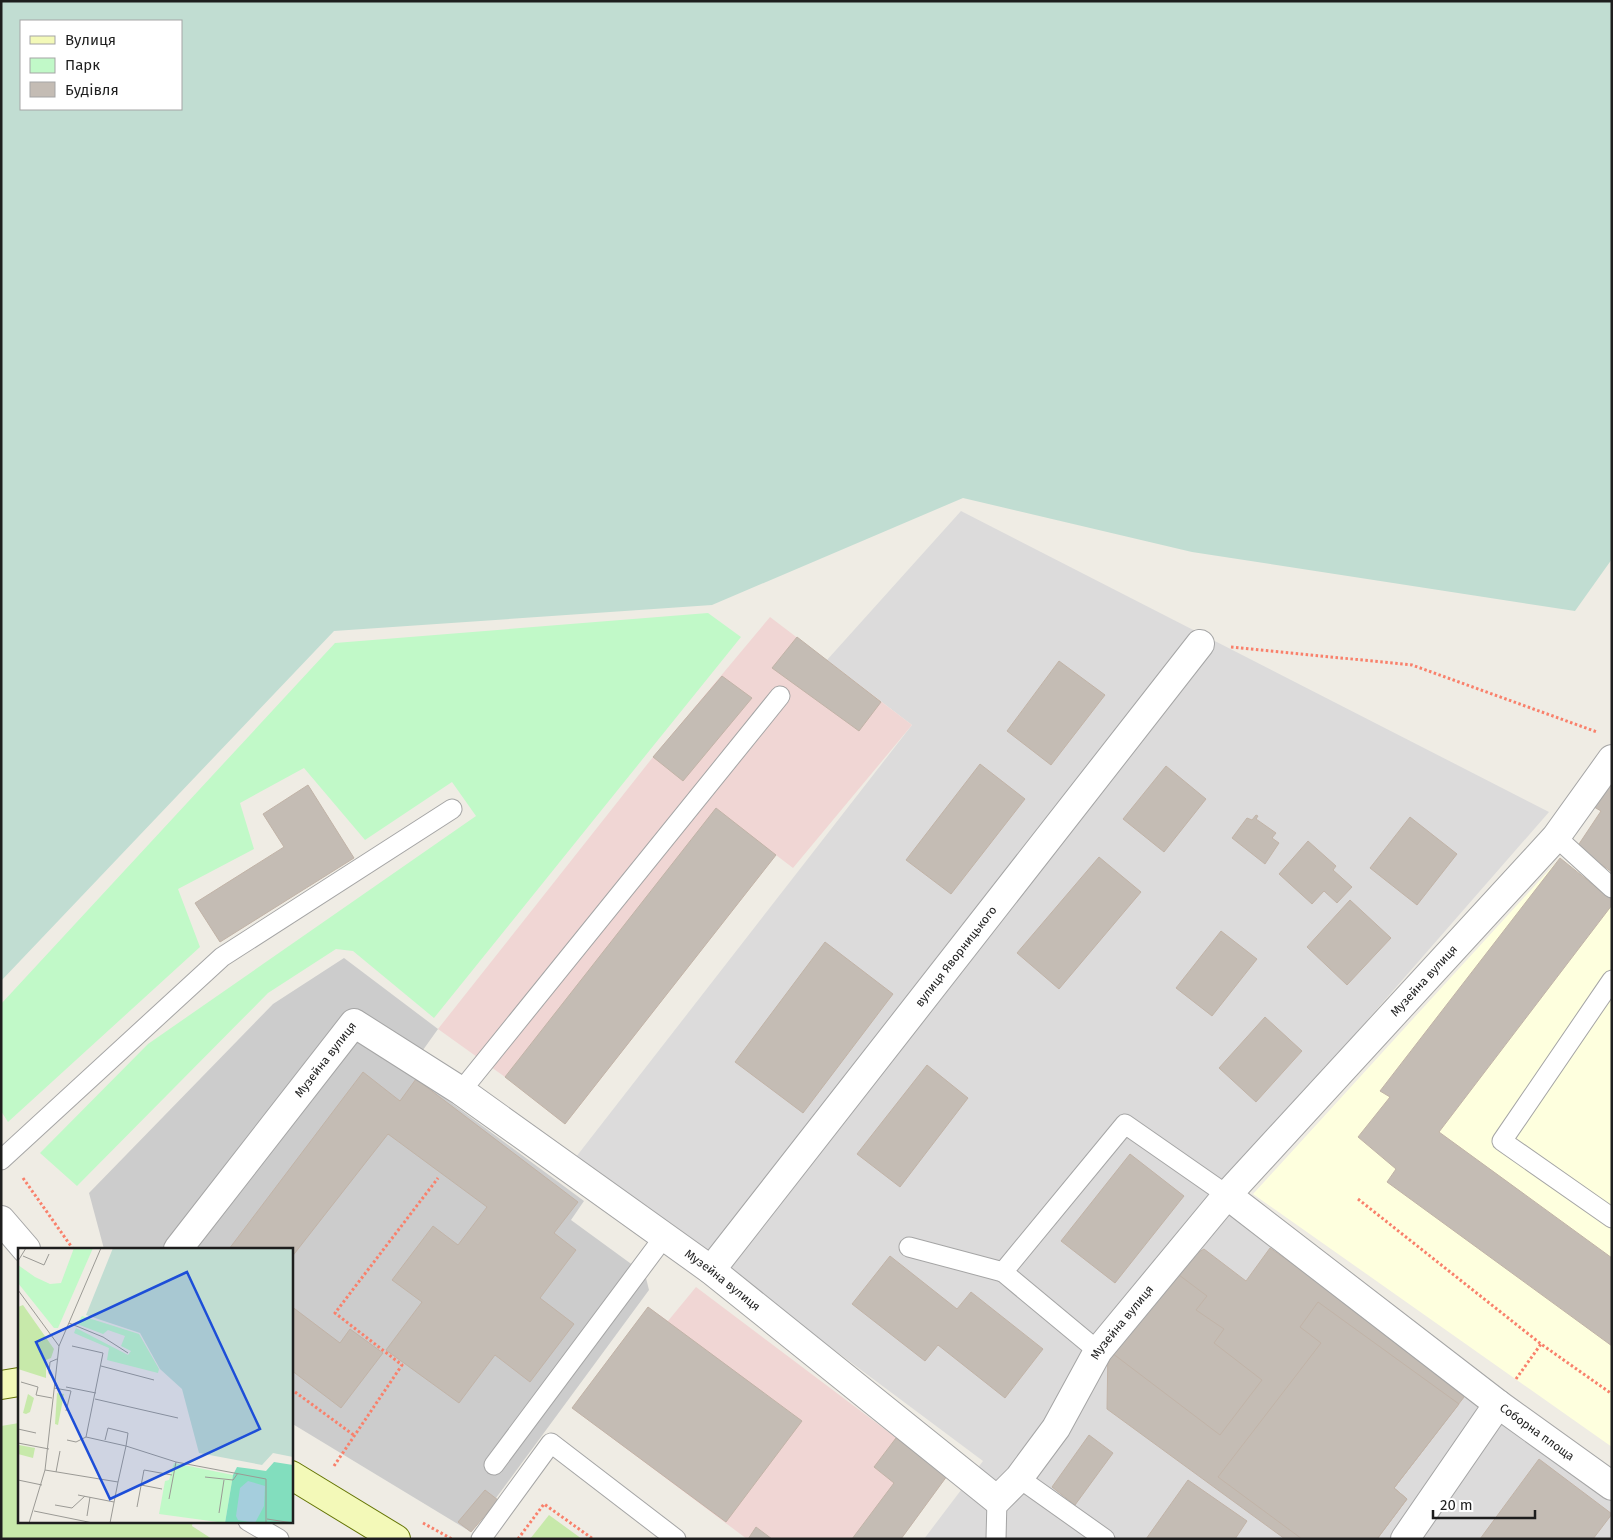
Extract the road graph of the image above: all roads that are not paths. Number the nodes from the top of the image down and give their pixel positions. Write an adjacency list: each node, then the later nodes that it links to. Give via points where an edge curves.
1 (1200, 644): 17 (street, вулиця Яворницького)
2 (780, 696): 8 (lane)
3 (1612, 759): 5 (street, Музейна вулиця)
4 (452, 809): 9 (lane, via 222,957)
5 (1556, 836): 6 (lane); 10 (street, Музейна вулиця)
6 (1612, 888)
7 (1612, 980): 11 (lane, via 1502,1141)
8 (461, 1092): 13 (street, Музейна вулиця); 16 (street, Музейна вулиця, via 354,1023)
9 (4, 1158)
10 (1227, 1196): 18 (lane, via 1125,1124); 19 (street, Музейна вулиця); 22 (street)
11 (1612, 1218)
12 (1, 1220): 15 (street)
13 (664, 1237): 17 (street, Музейна вулиця); 23 (lane)
14 (909, 1246): 18 (lane)
15 (25, 1248)
16 (179, 1248)
17 (711, 1270): 27 (street, Музейна вулиця)
18 (1003, 1272): 19 (lane)
19 (1098, 1351): 25 (street, Музейна вулиця, via 1056,1428)
20 (18, 1382): 21 (main road)
21 (1, 1385)
22 (1498, 1404): 26 (street, Соборна площа); 35 (street, Соборна площа)
23 (494, 1465)
24 (292, 1476): 29 (main road)
25 (1019, 1478): 27 (street, Музейна вулиця); 34 (lane)
26 (1612, 1486)
27 (997, 1500): 33 (lane)
28 (250, 1522): 30 (lane)
29 (389, 1538)
30 (279, 1539)
31 (481, 1539): 32 (lane, via 552,1443)
32 (676, 1539)
33 (996, 1539)
34 (1105, 1539)
35 (1406, 1539)

